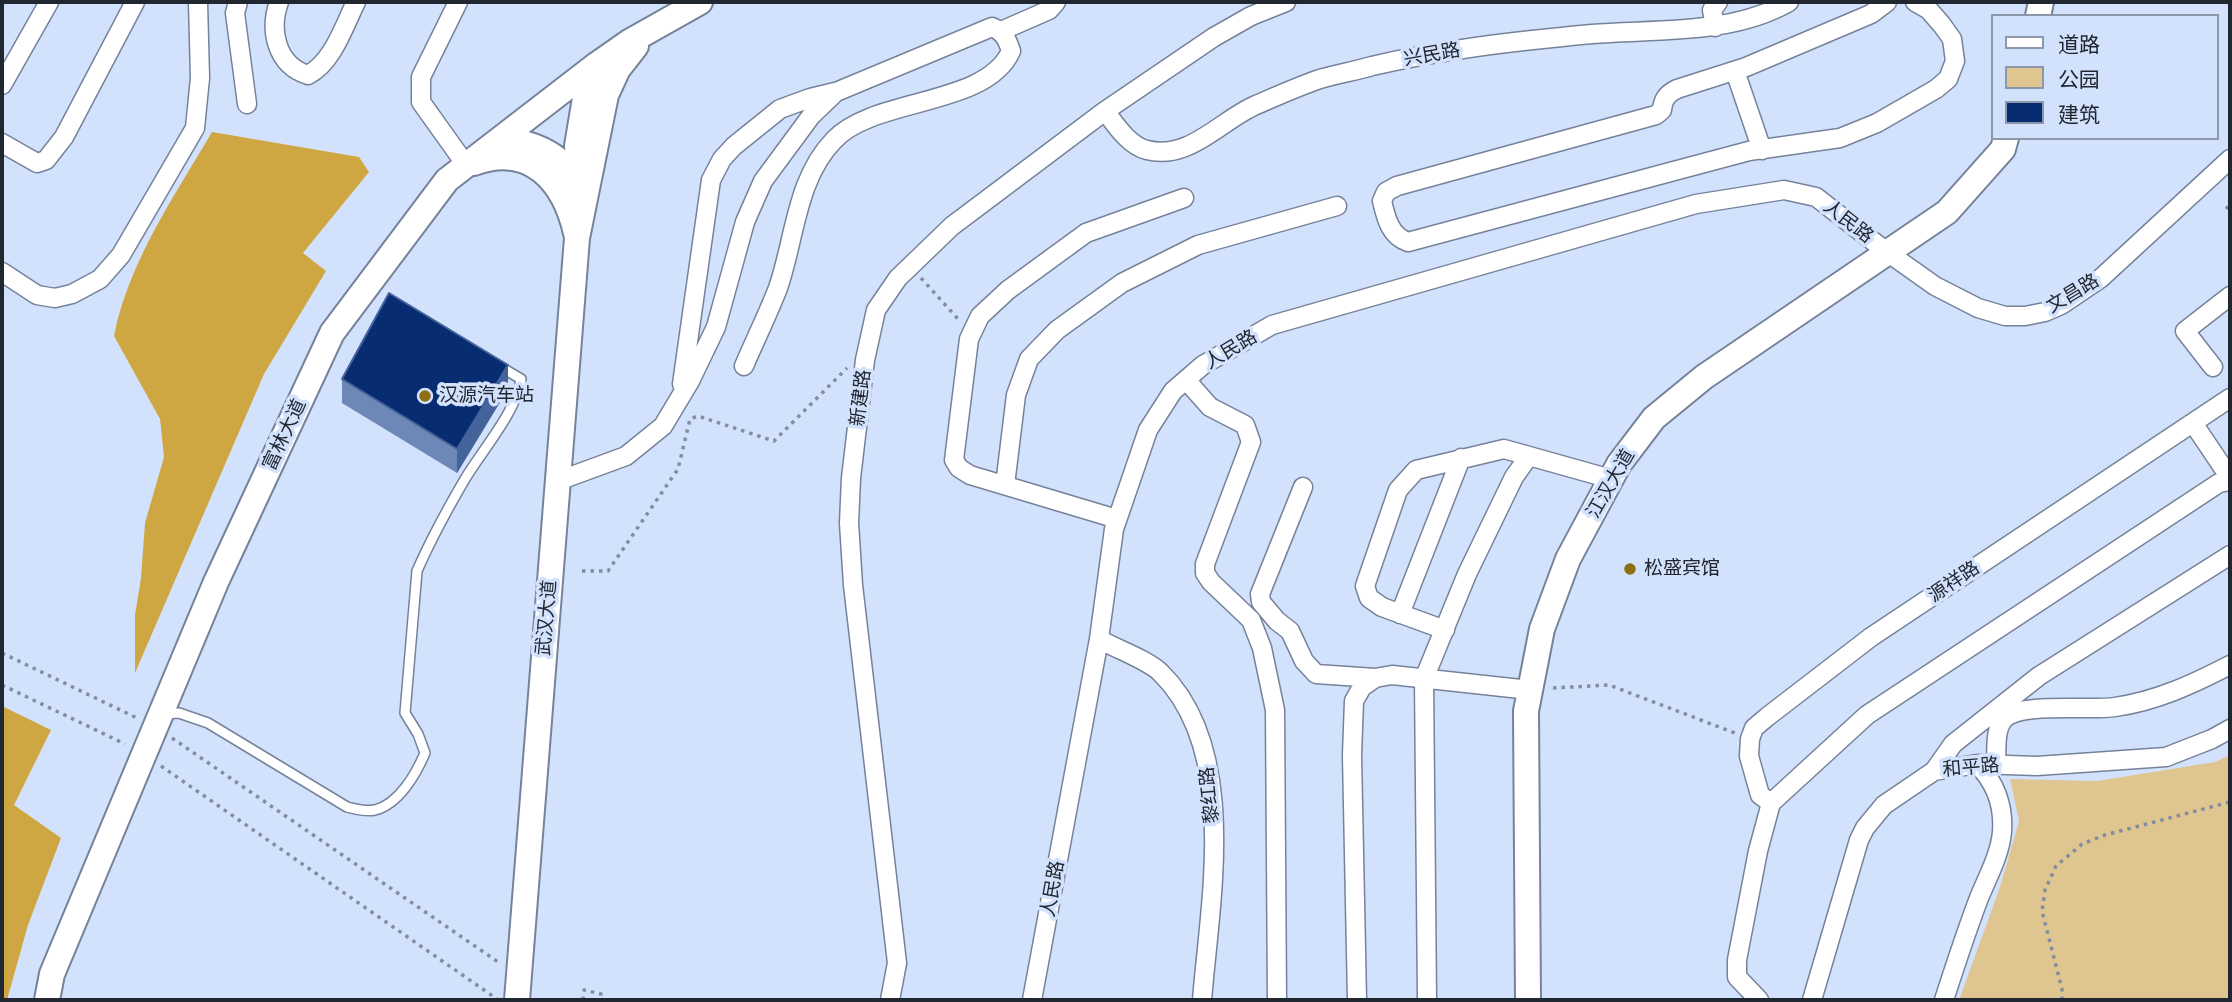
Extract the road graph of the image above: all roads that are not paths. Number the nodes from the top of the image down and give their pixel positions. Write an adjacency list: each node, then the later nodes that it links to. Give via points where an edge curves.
1 (48, 2): 20 (street)
2 (135, 2): 26 (street, via 64,137 46,160 37,163)
3 (198, 2): 34 (street, via 200,78 195,128 121,255 100,279 55,298 37,295)
4 (238, 2): 22 (street, via 235,13)
5 (279, 2): 6 (street, via 274,33 278,47 296,71 308,75 326,60)
6 (356, 2)
7 (458, 2): 29 (street, via 421,77 421,102)
8 (700, 2): 15 (main road, 富林大道)
9 (1056, 2): 17 (street, via 1049,10)
10 (1286, 2): 23 (street, 新建路, via 1213,37)
11 (1718, 2): 16 (street, via 1712,10)
12 (1789, 2): 16 (street, 兴民路)
13 (1887, 2): 19 (street, via 1871,14)
14 (1915, 2): 27 (street, via 1929,10 1952,39 1955,61 1948,79 1908,107 1840,138)
15 (661, 24): 18 (main road, 富林大道); 32 (main road, via 618,69 606,95)
16 (1715, 27): 23 (street, 兴民路, via 1509,41 1380,64 1321,79 1252,107 1173,151 1145,150 1124,135)
17 (1001, 31): 21 (street, via 992,27); 37 (street, via 1011,51 984,79 861,121 835,137 818,159 797,213 778,287)
18 (596, 65): 24 (main road, 富林大道); 32 (main road, via 586,92 577,146 583,180)
19 (1735, 71): 27 (street); 27 (street, via 1668,94 1656,115 1397,186 1386,192 1382,201 1391,230 1408,242)
20 (2, 85)
21 (836, 92): 40 (street, via 811,116 763,181 745,222 716,327); 40 (street, via 780,109 734,146 716,170)
22 (247, 104)
23 (1105, 111): 67 (street, 新建路, via 953,226 898,278 876,310 865,360 849,523 897,963)
24 (499, 140): 29 (main road, 富林大道); 32 (main road, via 517,140 567,166 580,192)
25 (2005, 140): 33 (main road, 江汉大道, via 2003,149 1947,212)
26 (2, 143)
27 (1762, 150)
28 (2230, 159): 33 (street, 文昌路, via 2101,278 2045,312 2005,316 1978,308 1935,286)
29 (466, 165): 32 (main road, via 493,156 512,157 536,167 562,194); 59 (main road, 富林大道, via 447,180 332,333 215,582)
30 (1184, 198): 48 (street, via 1086,233 980,316 969,339 954,460 970,475)
31 (1337, 206): 48 (street, via 1198,245 1122,284 1057,330 1029,359 1016,395)
32 (578, 237): 47 (main road, 武汉大道)
33 (1887, 252): 39 (street, 人民路, via 1816,197 1784,190 1696,204 1272,325); 45 (main road, 江汉大道, via 1694,385 1654,418)
34 (2, 272)
35 (2230, 296): 38 (street, via 2185,331)
36 (490, 361): 59 (lane, via 521,379 520,388 417,571 405,713 425,752 404,788 377,810 347,807 208,723 180,713)
37 (744, 366)
38 (2213, 367)
39 (1186, 380): 50 (street, 人民路, via 1173,391 1148,430); 70 (street, via 1210,407 1245,425 1251,442 1205,573 1251,620 1275,710)
40 (679, 398): 47 (street, via 663,426 626,456)
41 (2230, 398): 42 (street, 源祥路)
42 (2193, 423): 46 (street); 64 (street, 源祥路, via 1871,637 1754,728 1749,756 1754,779 1760,795)
43 (1529, 456): 44 (street, via 1504,449); 45 (street); 53 (street, via 1514,477)
44 (1461, 458): 52 (street); 52 (street, via 1416,470 1398,490 1365,586 1368,598)
45 (1612, 479): 58 (main road, 江汉大道, via 1569,559 1542,629)
46 (2230, 479): 64 (street, via 1867,715)
47 (558, 481): 65 (main road, 武汉大道)
48 (1005, 485): 50 (street)
49 (1303, 487): 56 (street, via 1260,594 1261,602 1290,631 1304,661 1316,674)
50 (1116, 519): 54 (street, 人民路)
51 (2230, 555): 63 (street, via 2039,676 1953,744)
52 (1400, 614): 53 (street)
53 (1445, 629): 57 (street)
54 (1099, 639): 68 (street, 人民路); 69 (street, 黎红路, via 1157,670 1177,691 1204,749 1212,794 1214,850)
55 (2230, 665): 62 (street, via 2151,700 2114,707 2018,710 2004,719 1998,730)
56 (1375, 678): 57 (street); 71 (street, via 1362,687 1354,701)
57 (1424, 679): 58 (street); 72 (street)
58 (1530, 690): 73 (main road, 江汉大道, via 1526,711)
59 (158, 721): 66 (main road, 富林大道, via 52,974)
60 (2230, 729): 62 (street, 和平路, via 2166,757 2037,766)
61 (1977, 764): 62 (street, 和平路); 63 (street, 和平路); 76 (street, via 1998,796 2002,836)
62 (1996, 764)
63 (1934, 771): 75 (street, 和平路, via 1893,797 1865,828)
64 (1771, 803): 74 (street, via 1737,960 1737,977)
65 (518, 989)
66 (47, 1000)
67 (890, 1000)
68 (1032, 1000)
69 (1202, 1000)
70 (1277, 1000)
71 (1357, 1000)
72 (1427, 1000)
73 (1528, 1000)
74 (1759, 1000)
75 (1812, 1000)
76 (1944, 1000)

